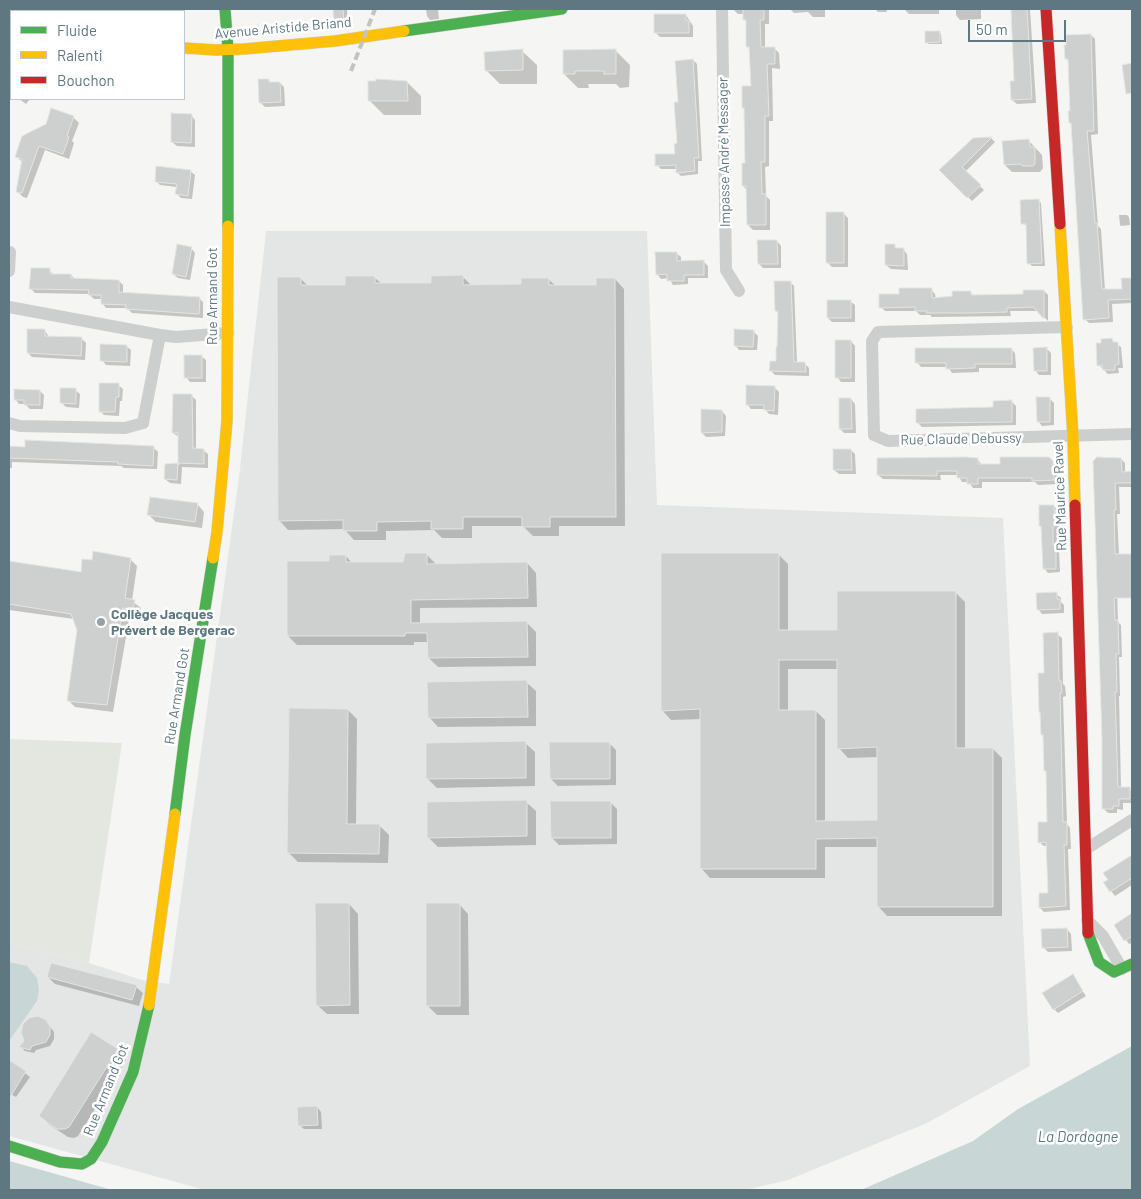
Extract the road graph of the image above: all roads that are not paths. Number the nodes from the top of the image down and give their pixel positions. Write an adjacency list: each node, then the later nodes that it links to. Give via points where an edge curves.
1 (225, 9): 6 (street, Rue Armand Got)
2 (562, 9): 6 (street, Avenue Aristide Briand, via 335,41)
3 (722, 9): 9 (street, Impasse André Messager, via 726,270)
4 (1046, 9): 11 (street, Rue Maurice Ravel)
5 (185, 48): 6 (street, Avenue Aristide Briand)
6 (228, 49): 12 (street, Rue Armand Got)
7 (10, 252): 8 (street)
8 (9, 271)
9 (739, 291)
10 (9, 306): 13 (street)
11 (1067, 327): 16 (street, Rue Maurice Ravel); 16 (street, Rue Claude Debussy, via 878,332 872,341 874,434 888,441)
12 (228, 333): 13 (street); 21 (street, Rue Armand Got, via 227,421 217,532 150,1000 141,1043 133,1072 102,1142 91,1159 82,1164 60,1162)
13 (160, 335): 14 (street, via 143,423 126,428 20,426)
14 (9, 422)
15 (1132, 434): 16 (street)
16 (1073, 437): 18 (street, Rue Maurice Ravel)
17 (1132, 820): 18 (street)
18 (1086, 849): 19 (street, Rue Maurice Ravel)
19 (1087, 920): 20 (street, via 1104,936)
20 (1123, 968)
21 (9, 1146)

